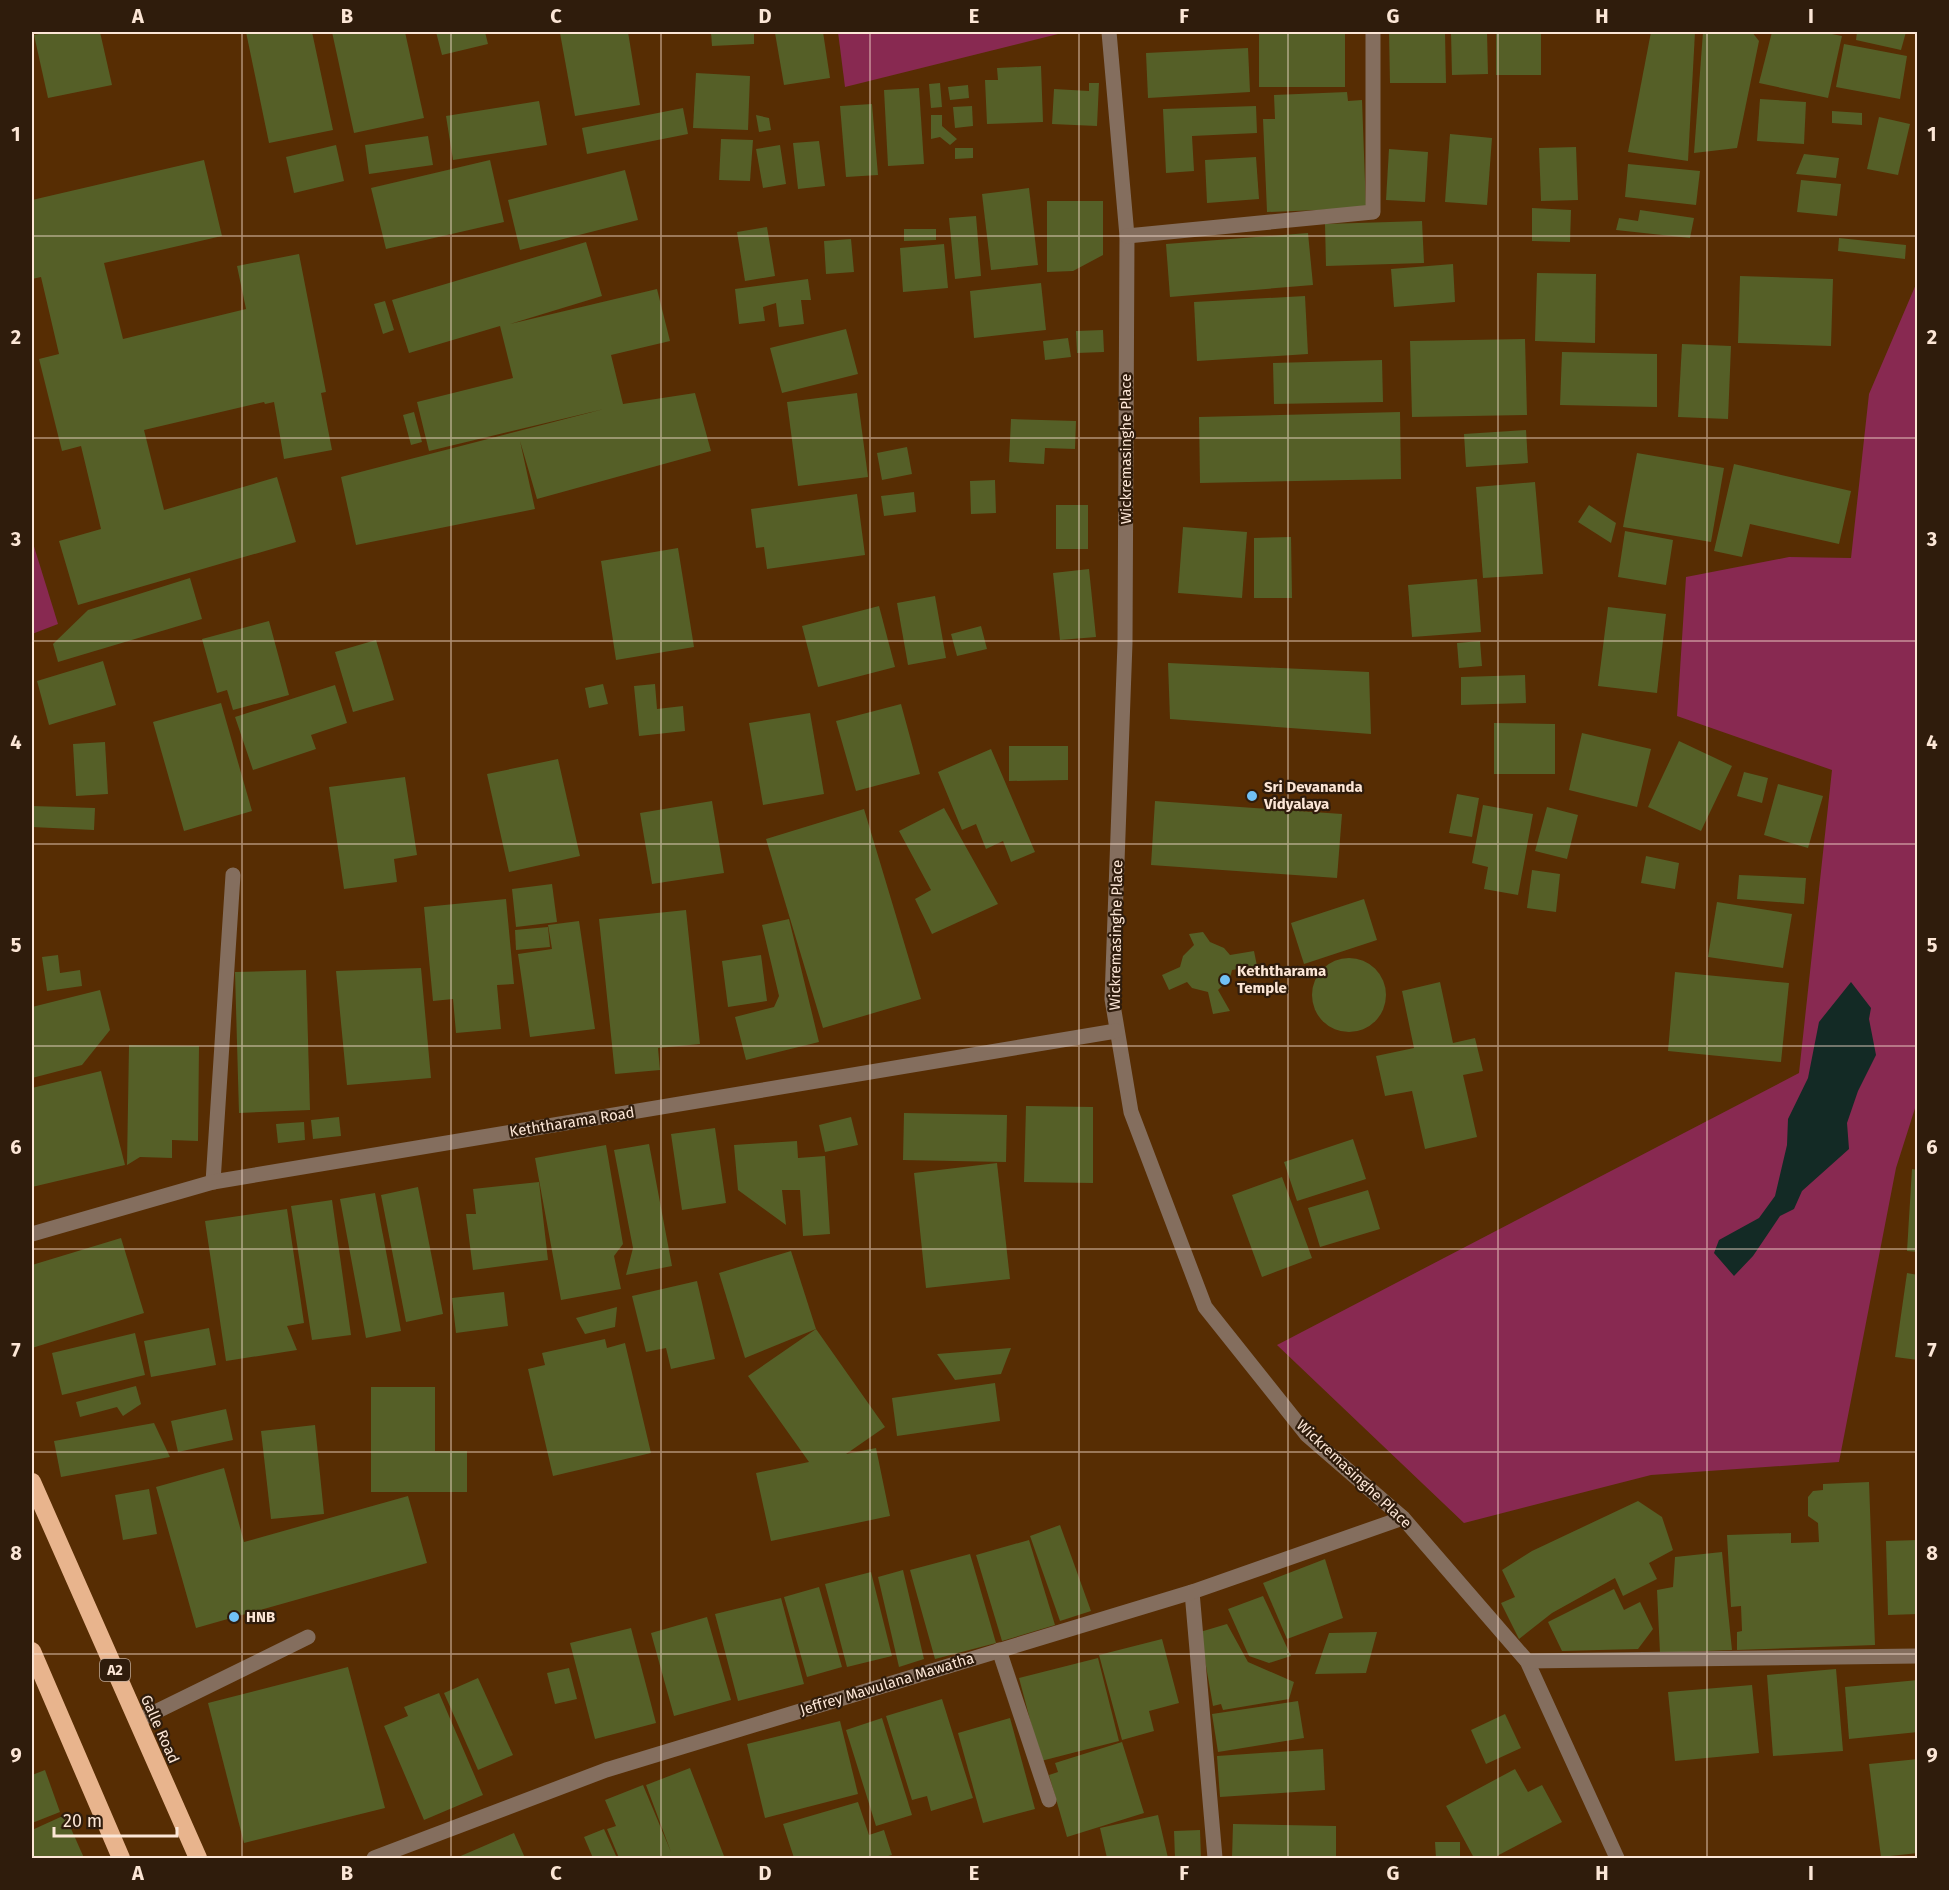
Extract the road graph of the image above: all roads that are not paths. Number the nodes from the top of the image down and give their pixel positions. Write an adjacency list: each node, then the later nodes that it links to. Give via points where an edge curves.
1 (1109, 32): 3 (street, Wickremasinghe Place)
2 (1373, 32): 3 (street, via 1373,212)
3 (1127, 236): 5 (street, Wickremasinghe Place, via 1125,643 1112,999)
4 (233, 875): 6 (street)
5 (1116, 1031): 6 (street, Keththarama Road); 9 (street, Wickremasinghe Place, via 1131,1112 1205,1307 1307,1435)
6 (213, 1182): 7 (street, Keththarama Road)
7 (32, 1234)
8 (32, 1482): 16 (highway, Galle Road / A2)
9 (1403, 1518): 10 (street, Jeffrey Mawulana Mawatha); 15 (street, Wickremasinghe Place)
10 (1192, 1592): 12 (street, Jeffrey Mawulana Mawatha); 21 (street)
11 (308, 1636): 16 (street)
12 (999, 1650): 17 (street); 20 (street, Jeffrey Mawulana Mawatha, via 606,1770)
13 (32, 1651): 18 (highway)
14 (1917, 1656): 15 (street)
15 (1527, 1661): 22 (street, Wickremasinghe Place)
16 (137, 1720): 19 (highway, Galle Road / A2)
17 (1049, 1800)
18 (121, 1858)
19 (198, 1858)
20 (374, 1858)
21 (1215, 1858)
22 (1617, 1858)

